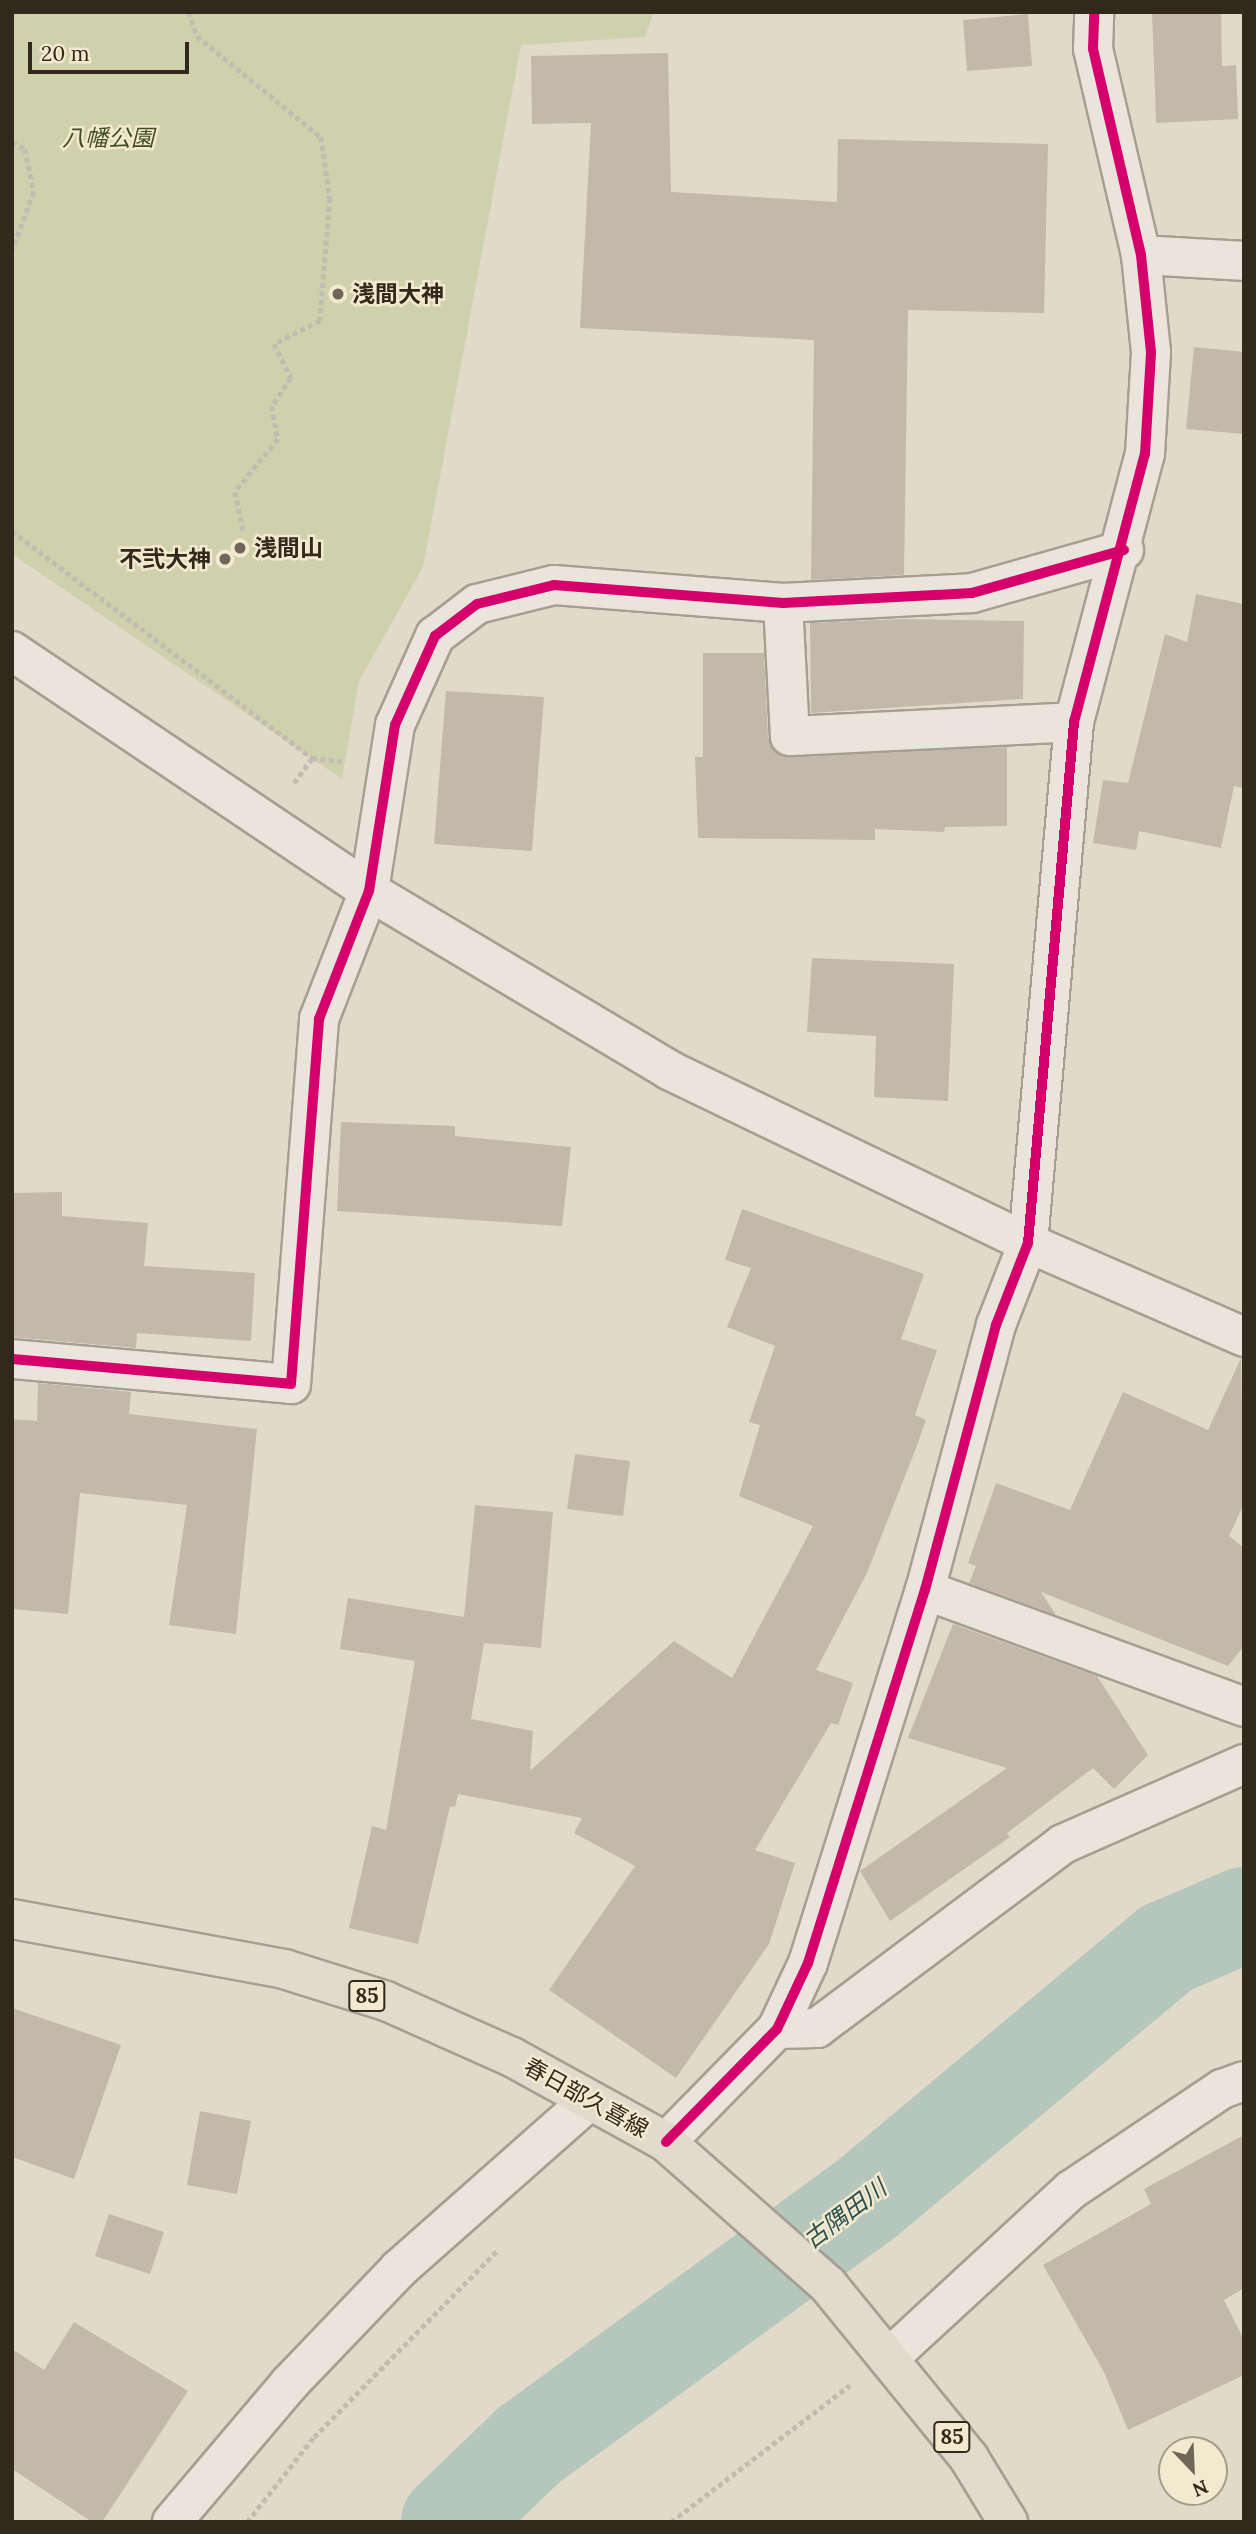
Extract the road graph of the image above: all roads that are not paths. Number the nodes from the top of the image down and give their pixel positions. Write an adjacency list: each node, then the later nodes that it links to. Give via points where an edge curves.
1 (1094, 12): 2 (street, via 1093,49)
2 (1141, 255): 3 (street); 4 (street, via 1151,352 1145,454)
3 (1244, 261)
4 (1124, 550): 5 (street, via 972,593); 7 (street)
5 (783, 603): 7 (street, via 790,736); 8 (street, via 554,585 477,604 435,636 395,725)
6 (12, 651): 8 (street)
7 (1074, 722): 9 (street)
8 (369, 891): 9 (street, via 669,1070); 11 (street, via 319,1018 292,1384)
9 (1028, 1243): 10 (street); 12 (street, via 996,1325)
10 (1244, 1337)
11 (12, 1359)
12 (925, 1590): 13 (street); 16 (street, via 808,1963)
13 (1244, 1707)
14 (1244, 1764): 16 (street, via 1063,1844 817,2028)
15 (12, 1919): 18 (main road, 春日部久喜線 / 85, via 181,1947 310,1977 386,2001 499,2051)
16 (776, 2029): 19 (street)
17 (1244, 2081): 20 (street, via 1222,2090 1071,2190)
18 (589, 2101): 19 (main road, 春日部久喜線 / 85); 21 (street, via 523,2165 400,2269 290,2383)
19 (677, 2153): 20 (main road, 春日部久喜線 / 85, via 782,2240)
20 (891, 2356): 22 (main road, 春日部久喜線 / 85, via 969,2458)
21 (172, 2522)
22 (1008, 2522)

